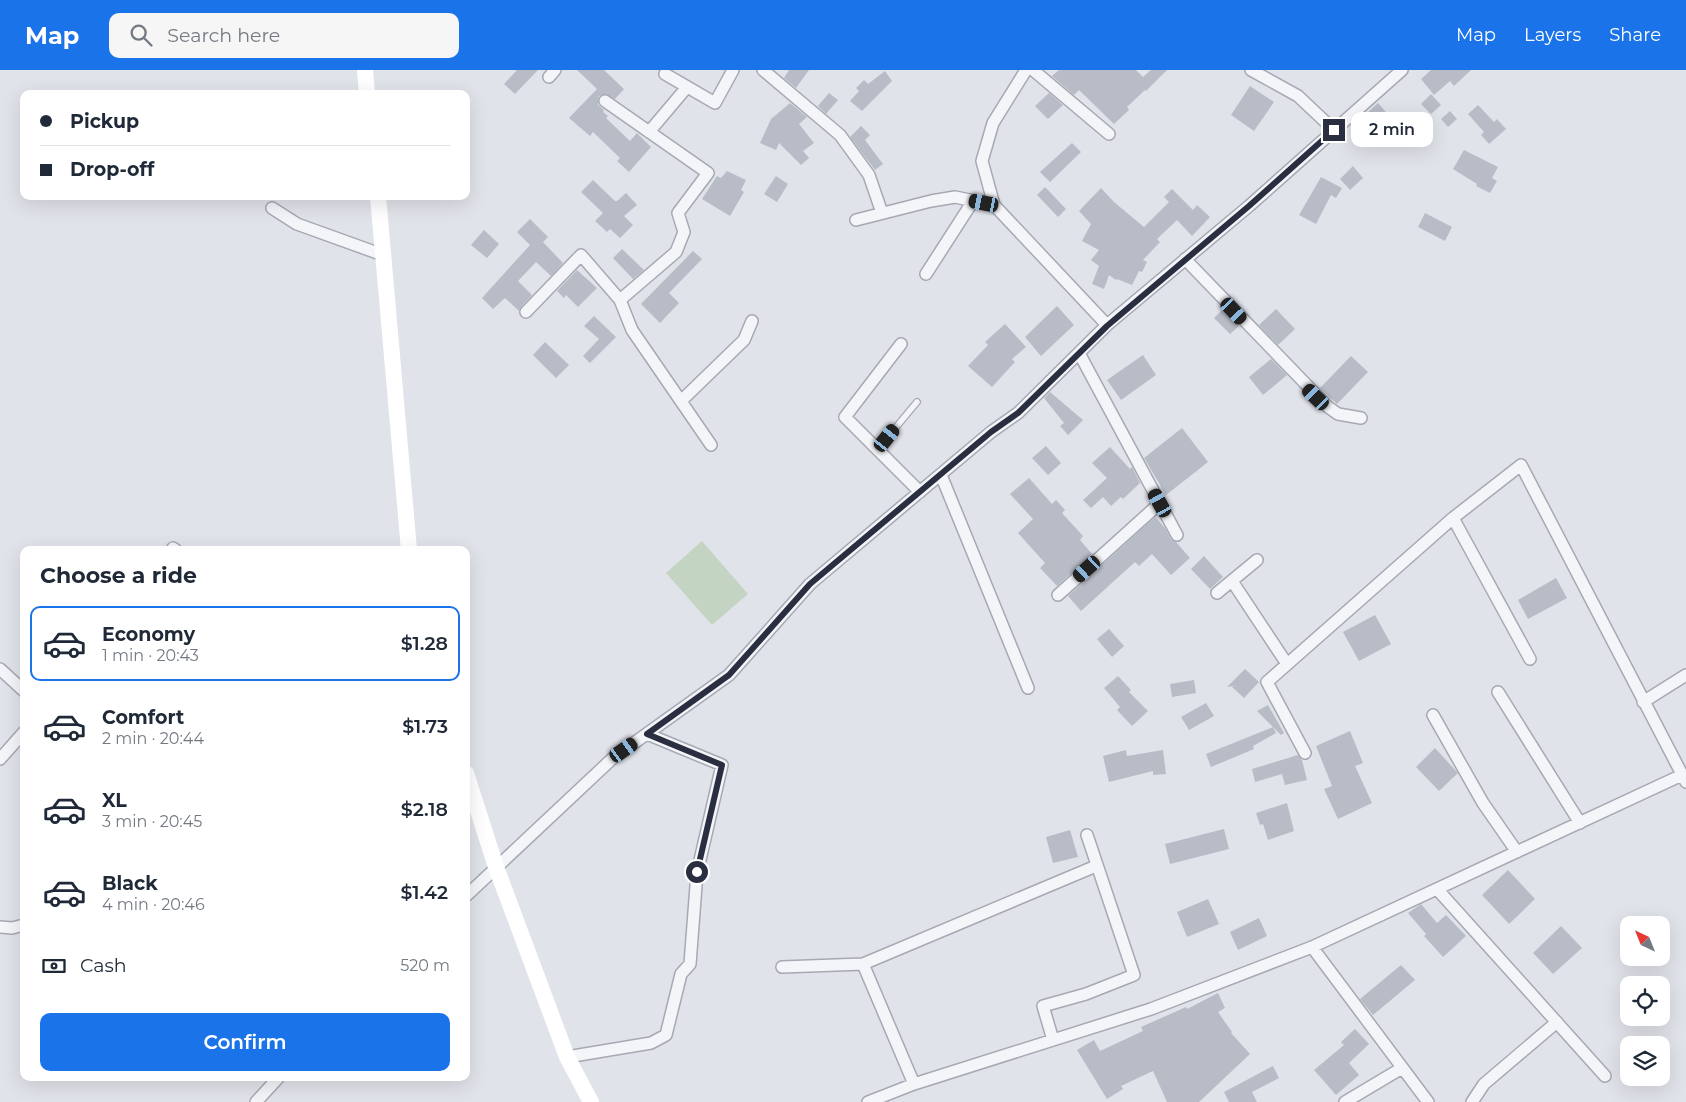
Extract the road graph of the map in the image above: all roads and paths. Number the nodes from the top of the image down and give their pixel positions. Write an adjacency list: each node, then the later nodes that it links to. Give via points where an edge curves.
1 (365, 70): 10 (street)
2 (733, 70): 9 (street, via 715,103)
3 (763, 70): 19 (street, via 840,135 869,175)
4 (1026, 70): 17 (street, via 993,123 982,161)
5 (1033, 70): 14 (street)
6 (1251, 70): 12 (street, via 1298,96)
7 (1402, 70): 12 (street)
8 (665, 74): 9 (street)
9 (687, 87): 13 (street)
10 (367, 90)
11 (605, 101): 13 (street)
12 (1334, 130): 22 (street)
13 (649, 132): 24 (street, via 708,173 678,213 684,232 676,252)
14 (1109, 134)
15 (378, 200): 21 (street)
16 (973, 201): 17 (street); 19 (street, via 955,198 931,201); 23 (street)
17 (994, 205): 27 (street)
18 (272, 208): 21 (street, via 297,224)
19 (882, 213): 20 (street)
20 (856, 220)
21 (384, 255): 40 (street)
22 (1185, 259): 27 (street); 32 (street, via 1328,408 1338,414)
23 (926, 274)
24 (620, 300): 25 (street, via 582,255); 30 (street, via 632,330)
25 (526, 312)
26 (752, 320): 30 (street, via 744,340)
27 (1107, 326): 29 (street)
28 (901, 344): 34 (street, via 845,417)
29 (1078, 354): 35 (street, via 1018,413); 37 (street)
30 (681, 401): 33 (street)
31 (917, 402): 34 (lane)
32 (1361, 418)
33 (711, 445)
34 (877, 450): 36 (street)
35 (941, 475): 36 (street); 50 (street)
36 (920, 492): 54 (street, via 810,584 729,675)
37 (1160, 503): 39 (street); 44 (street)
38 (1453, 518): 45 (street); 46 (street); 52 (street, via 1520,465)
39 (1177, 535)
40 (409, 546)
41 (1257, 560): 42 (street)
42 (1232, 581): 43 (street); 46 (street)
43 (1217, 593)
44 (1058, 595)
45 (1530, 660)
46 (1287, 664): 56 (street, via 1267,682)
47 (0, 668): 49 (street)
48 (1686, 675): 52 (street)
49 (20, 687)
50 (1028, 688)
51 (1498, 692): 60 (street)
52 (1643, 702): 58 (street)
53 (1433, 715): 62 (street, via 1483,803)
54 (647, 734): 64 (street, via 613,758); 74 (street, via 722,765 697,872 690,964 680,974 666,1035 651,1044)
55 (20, 736): 57 (street)
56 (1305, 753)
57 (0, 759)
58 (1684, 779): 60 (street)
59 (470, 786): 64 (street)
60 (1580, 822): 62 (street)
61 (1087, 835): 63 (street)
62 (1517, 852): 65 (street)
63 (1096, 866): 70 (street); 73 (street, via 1134,975 1086,994 1043,1006)
64 (496, 867): 66 (street); 74 (street)
65 (1437, 889): 69 (street); 72 (street)
66 (470, 892)
67 (20, 926): 68 (street)
68 (0, 927)
69 (1312, 947): 73 (street, via 1151,1009); 75 (street)
70 (863, 964): 71 (street); 78 (street)
71 (782, 966)
72 (1557, 1022): 76 (street); 84 (street, via 1484,1084)
73 (1053, 1040): 78 (street)
74 (567, 1057): 80 (street)
75 (1402, 1068): 82 (street); 83 (street)
76 (1605, 1076)
77 (275, 1081): 79 (street)
78 (914, 1084): 81 (street)
79 (256, 1102)
80 (591, 1102)
81 (868, 1102)
82 (1345, 1102)
83 (1428, 1102)
84 (1472, 1102)

